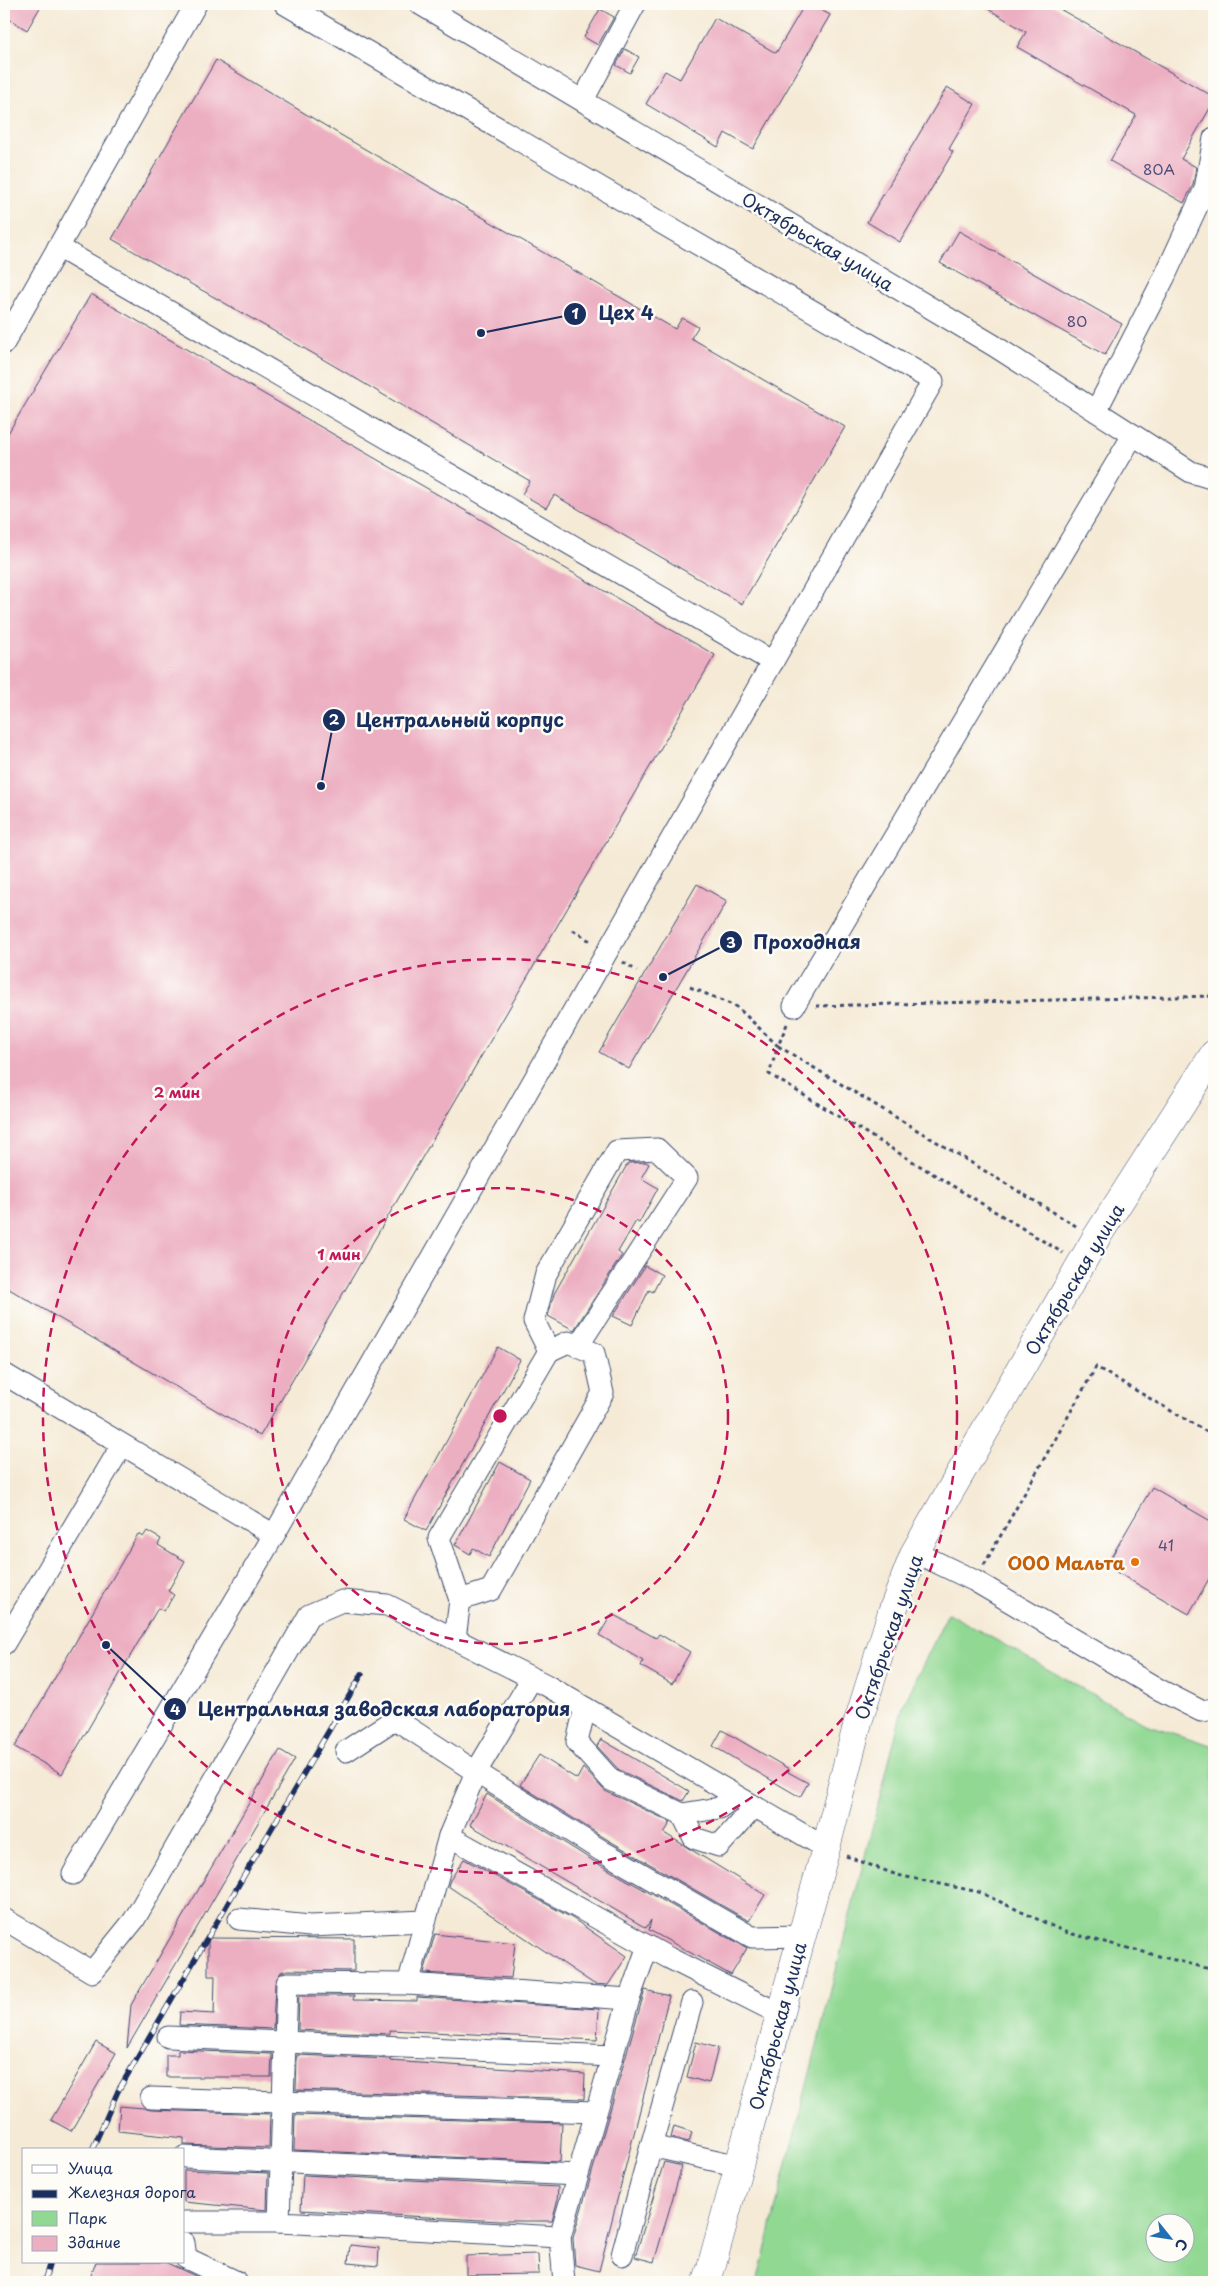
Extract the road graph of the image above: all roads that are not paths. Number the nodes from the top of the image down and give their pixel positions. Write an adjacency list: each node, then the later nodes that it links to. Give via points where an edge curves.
1 (196, 4): 7 (street)
2 (285, 4): 12 (street, via 933,382)
3 (420, 4): 5 (street, Октябрьская улица)
4 (635, 4): 5 (street)
5 (583, 100): 9 (street, Октябрьская улица, via 993,345)
6 (1214, 138): 9 (street, via 1205,189)
7 (58, 247): 8 (street); 12 (street)
8 (4, 343)
9 (1096, 411): 10 (street, Октябрьская улица)
10 (1133, 435): 11 (street, Октябрьская улица, via 1191,472); 13 (street)
11 (1214, 480)
12 (773, 662): 19 (street)
13 (794, 1006)
14 (1214, 1054): 20 (main road, Октябрьская улица, via 1096,1238)
15 (578, 1346): 16 (street, via 568,1342); 16 (street, via 687,1178 656,1149 617,1151 546,1274 534,1321); 21 (street, via 594,1353 604,1393 491,1590)
16 (549, 1351): 21 (street, via 438,1538)
17 (4, 1374): 18 (street)
18 (122, 1445): 19 (street); 23 (street)
19 (274, 1535): 34 (street)
20 (915, 1552): 26 (street, via 976,1581 1158,1689 1201,1710); 33 (main road, Октябрьская улица, via 892,1612 858,1722)
21 (460, 1600): 22 (street)
22 (455, 1639): 24 (street); 35 (street, via 387,1605 342,1601 310,1615 134,1920 92,1972)
23 (4, 1644)
24 (532, 1678): 25 (street); 28 (street)
25 (585, 1708): 29 (street); 31 (street, via 576,1742 582,1749 611,1780)
26 (1214, 1709)
27 (346, 1751): 28 (street, via 395,1719)
28 (476, 1772): 32 (street); 38 (street, via 602,1851 752,1938)
29 (736, 1796): 30 (street); 31 (street, via 719,1808)
30 (754, 1806): 31 (street, via 719,1846 694,1838); 33 (street)
31 (682, 1814)
32 (449, 1836): 37 (street); 39 (street)
33 (826, 1848): 38 (main road, Октябрьская улица)
34 (73, 1874)
35 (4, 1919)
36 (239, 1919): 37 (street, via 310,1926)
37 (425, 1921): 40 (street)
38 (801, 1936): 43 (main road, Октябрьская улица)
39 (648, 1946): 41 (street); 43 (street)
40 (408, 1984): 41 (street); 45 (street, via 287,1983)
41 (628, 1999): 46 (street)
42 (692, 2002): 50 (street)
43 (780, 2014): 53 (main road, Октябрьская улица)
44 (168, 2037): 45 (street)
45 (285, 2043): 46 (street); 48 (street)
46 (613, 2056): 49 (street)
47 (151, 2098): 48 (street)
48 (283, 2104): 49 (street); 52 (street)
49 (596, 2112): 54 (street)
50 (651, 2146): 53 (street); 59 (street)
51 (185, 2157): 52 (street)
52 (281, 2161): 54 (street); 56 (street)
53 (739, 2166): 62 (main road, Октябрьская улица)
54 (578, 2175): 57 (street)
55 (185, 2222): 56 (street)
56 (279, 2222): 57 (street)
57 (560, 2237): 61 (street)
58 (185, 2250): 60 (street, via 186,2258)
59 (622, 2255)
60 (237, 2282)
61 (564, 2282)
62 (707, 2282)

